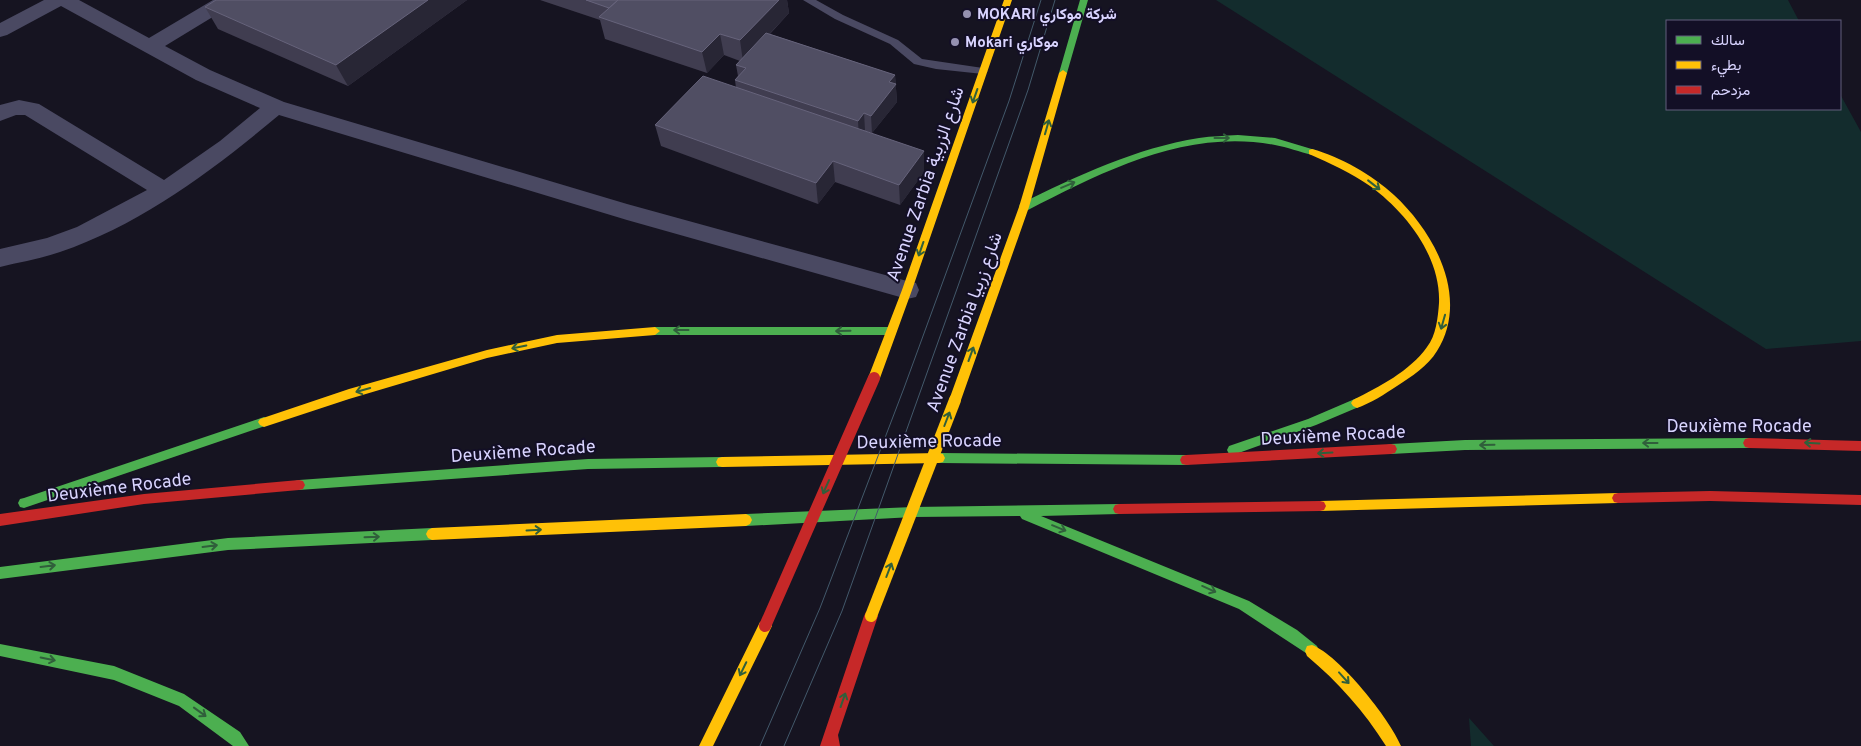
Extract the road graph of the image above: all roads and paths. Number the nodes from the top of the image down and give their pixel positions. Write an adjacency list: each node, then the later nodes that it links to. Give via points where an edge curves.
1 (59, 0): 7 (street)
2 (64, 0): 8 (street)
3 (227, 0): 8 (street)
4 (808, 0): 9 (lane, via 894,42 918,62)
5 (1008, 0): 9 (main road, Avenue Zarbia شارع الزربية)
6 (1084, 0): 13 (main road, one-way to 6)
7 (0, 31)
8 (150, 46): 10 (street, via 202,75)
9 (983, 71): 17 (main road, Avenue Zarbia شارع الزربية, one-way to 17)
10 (276, 107): 12 (street); 17 (street, via 628,212)
11 (0, 114): 12 (street, via 9,108 31,109)
12 (164, 191): 14 (street, via 85,233)
13 (1024, 207): 20 (main road, one-way to 20, via 1054,191 1164,147 1209,139 1245,138 1305,150 1337,161 1360,174 1404,209 1424,236 1446,292 1445,319 1432,350 1380,392 1334,413); 27 (main road, Avenue Zarbia شارع زربيا, one-way to 13, bridge, via 871,616 955,400)
14 (27, 253): 15 (street); 16 (street)
15 (0, 258)
16 (0, 271)
17 (907, 290): 18 (main road, Avenue Zarbia شارع الزربية)
18 (892, 331): 23 (main road, one-way to 23, via 674,330 556,339 487,354 350,394); 29 (main road, Avenue Zarbia شارع الزربية, one-way to 29, bridge, via 765,626)
19 (1861, 446): 20 (main road, Deuxième Rocade, one-way to 20, via 1798,442 1465,445)
20 (1204, 460): 24 (main road, Deuxième Rocade, via 968,457 588,464 153,498)
21 (1861, 500): 22 (main road, via 1710,496)
22 (1014, 510): 25 (main road, one-way to 22, via 228,544); 30 (main road, one-way to 30, via 1244,604 1292,635 1336,670 1373,712)
23 (0, 511)
24 (0, 520)
25 (0, 572)
26 (0, 650): 28 (main road, one-way to 28, via 114,673 184,701 235,737)
27 (830, 743)
28 (242, 746)
29 (706, 746)
30 (1394, 746)

